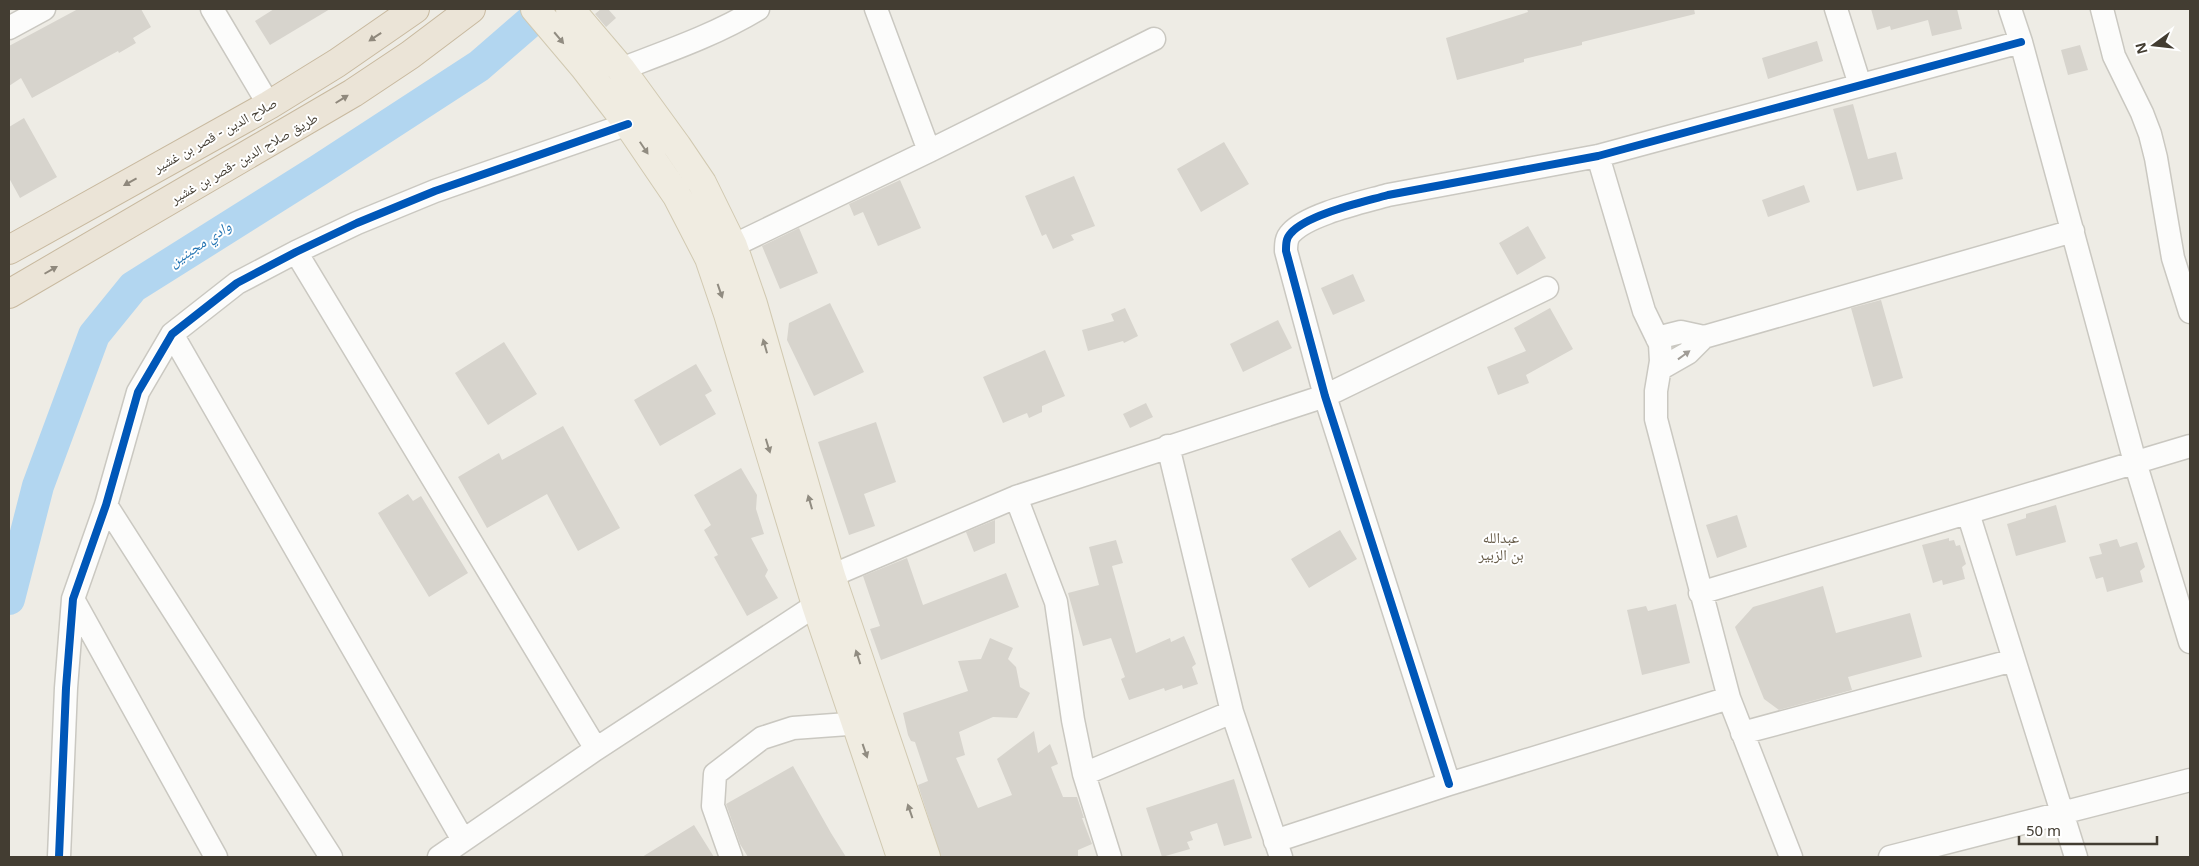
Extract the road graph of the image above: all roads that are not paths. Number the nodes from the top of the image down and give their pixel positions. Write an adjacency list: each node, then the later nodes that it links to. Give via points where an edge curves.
1 (44, 9): 12 (street)
2 (212, 9): 17 (street)
3 (415, 9): 17 (highway, صلاح الدين - قصر بن غشير, one-way to 17)
4 (471, 9): 27 (highway, طريق صلاح الدين -قصر بن غشير, one-way to 4, via 353,93)
5 (535, 9): 18 (main road, one-way to 18)
6 (570, 9): 15 (main road)
7 (758, 9): 15 (street, via 692,43)
8 (876, 9): 19 (street)
9 (1836, 9): 16 (street)
10 (2010, 9): 14 (street)
11 (2102, 9): 28 (street, via 2114,56 2150,134 2174,258)
12 (9, 28)
13 (1154, 39): 19 (street)
14 (2022, 42): 16 (street); 21 (street)
15 (613, 59): 22 (main road, via 702,183)
16 (1860, 85): 20 (street)
17 (270, 105): 23 (highway, صلاح الدين - قصر بن غشير, one-way to 23)
18 (628, 124): 24 (street, via 435,191); 25 (main road, one-way to 25, via 677,196)
19 (929, 151): 22 (street)
20 (1598, 156): 31 (street, via 1644,311); 33 (street, via 1388,195 1322,216 1290,234 1286,251)
21 (2073, 231): 30 (street); 36 (street)
22 (733, 246): 25 (street); 40 (main road, one-way to 22, via 753,304)
23 (9, 250)
24 (296, 252): 29 (street, via 237,283); 50 (street)
25 (708, 258): 43 (main road, one-way to 43)
26 (1547, 288): 33 (street)
27 (9, 294)
28 (2190, 312)
29 (172, 334): 38 (street, via 138,392); 55 (street)
30 (1704, 337): 31 (street, via 1681,332); 32 (street, one-way to 30, via 1688,353)
31 (1657, 338): 32 (street, via 1661,352)
32 (1660, 369): 41 (street, via 1656,419)
33 (1325, 396): 34 (street); 53 (street)
34 (1168, 446): 37 (street); 47 (street)
35 (2190, 446): 36 (street)
36 (2135, 462): 39 (street); 44 (street)
37 (1016, 497): 40 (street); 51 (street, via 1056,602 1072,720)
38 (106, 505): 42 (street); 59 (street)
39 (1968, 513): 41 (street); 45 (street)
40 (831, 576): 48 (main road, one-way to 40)
41 (1700, 593): 46 (street)
42 (73, 599): 57 (street); 58 (street)
43 (816, 605): 48 (main road); 50 (street)
44 (2190, 642)
45 (2014, 660): 49 (street); 54 (street)
46 (1729, 698): 49 (street); 53 (street)
47 (1232, 712): 51 (street); 56 (street)
48 (866, 718): 61 (street, via 793,728 762,738 715,774 713,806); 62 (main road, one-way to 62); 63 (main road, one-way to 48)
49 (1742, 733): 65 (street)
50 (596, 749): 55 (street)
51 (1084, 774): 64 (street)
52 (2190, 780): 54 (street)
53 (1448, 784): 56 (street)
54 (2062, 813): 66 (street); 67 (street)
55 (462, 840): 60 (street)
56 (1278, 849)
57 (58, 857)
58 (216, 857)
59 (331, 857)
60 (439, 857)
61 (731, 857)
62 (901, 857)
63 (926, 857)
64 (1110, 857)
65 (1791, 857)
66 (1890, 857)
67 (2076, 857)

